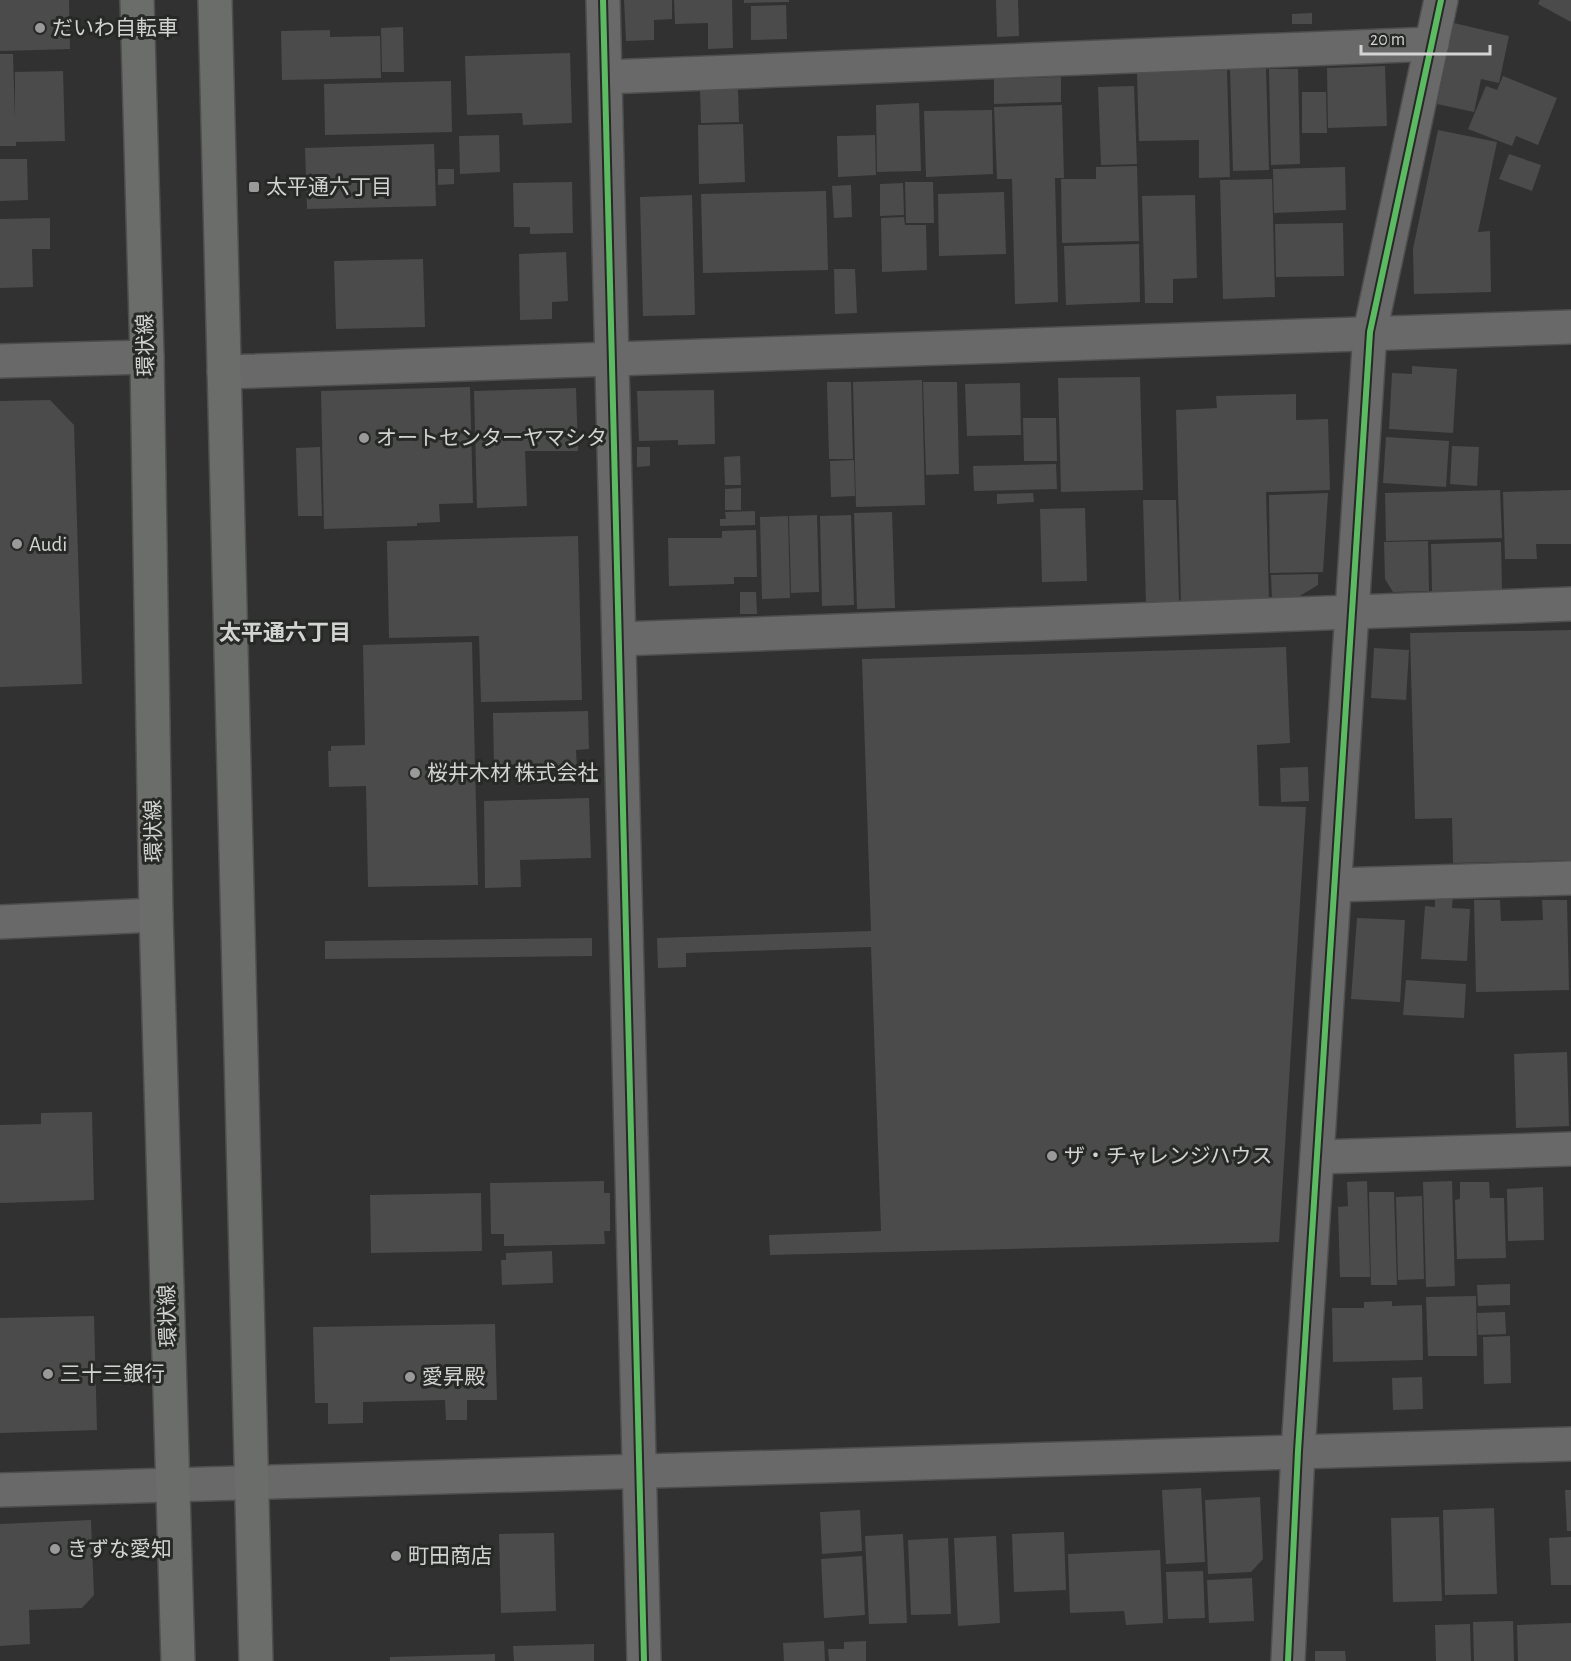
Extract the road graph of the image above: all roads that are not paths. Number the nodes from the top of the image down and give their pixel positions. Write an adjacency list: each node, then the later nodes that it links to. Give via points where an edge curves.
1 (137, 0): 9 (main road, 環状線)
2 (215, 0): 12 (main road)
3 (603, 0): 6 (street)
4 (1441, 0): 5 (street)
5 (1432, 44): 6 (street); 8 (street)
6 (605, 76): 10 (street)
7 (1571, 327): 8 (street)
8 (1370, 332): 10 (street); 14 (street)
9 (147, 357): 11 (street); 18 (main road, 環状線)
10 (613, 360): 12 (street); 15 (street)
11 (0, 361)
12 (224, 372): 25 (main road)
13 (1571, 604): 14 (street)
14 (1353, 612): 15 (street); 17 (street)
15 (619, 639): 24 (street)
16 (1571, 878): 17 (street)
17 (1335, 885): 21 (street)
18 (156, 915): 19 (street); 26 (main road, 環状線)
19 (0, 922)
20 (1571, 1149): 21 (street)
21 (1317, 1157): 23 (street)
22 (1571, 1444): 23 (street)
23 (1298, 1451): 24 (street); 31 (street)
24 (640, 1471): 25 (street); 30 (street)
25 (252, 1482): 26 (street); 29 (main road)
26 (173, 1485): 27 (street); 28 (main road, 環状線)
27 (0, 1490)
28 (177, 1661)
29 (256, 1661)
30 (644, 1661)
31 (1288, 1661)

